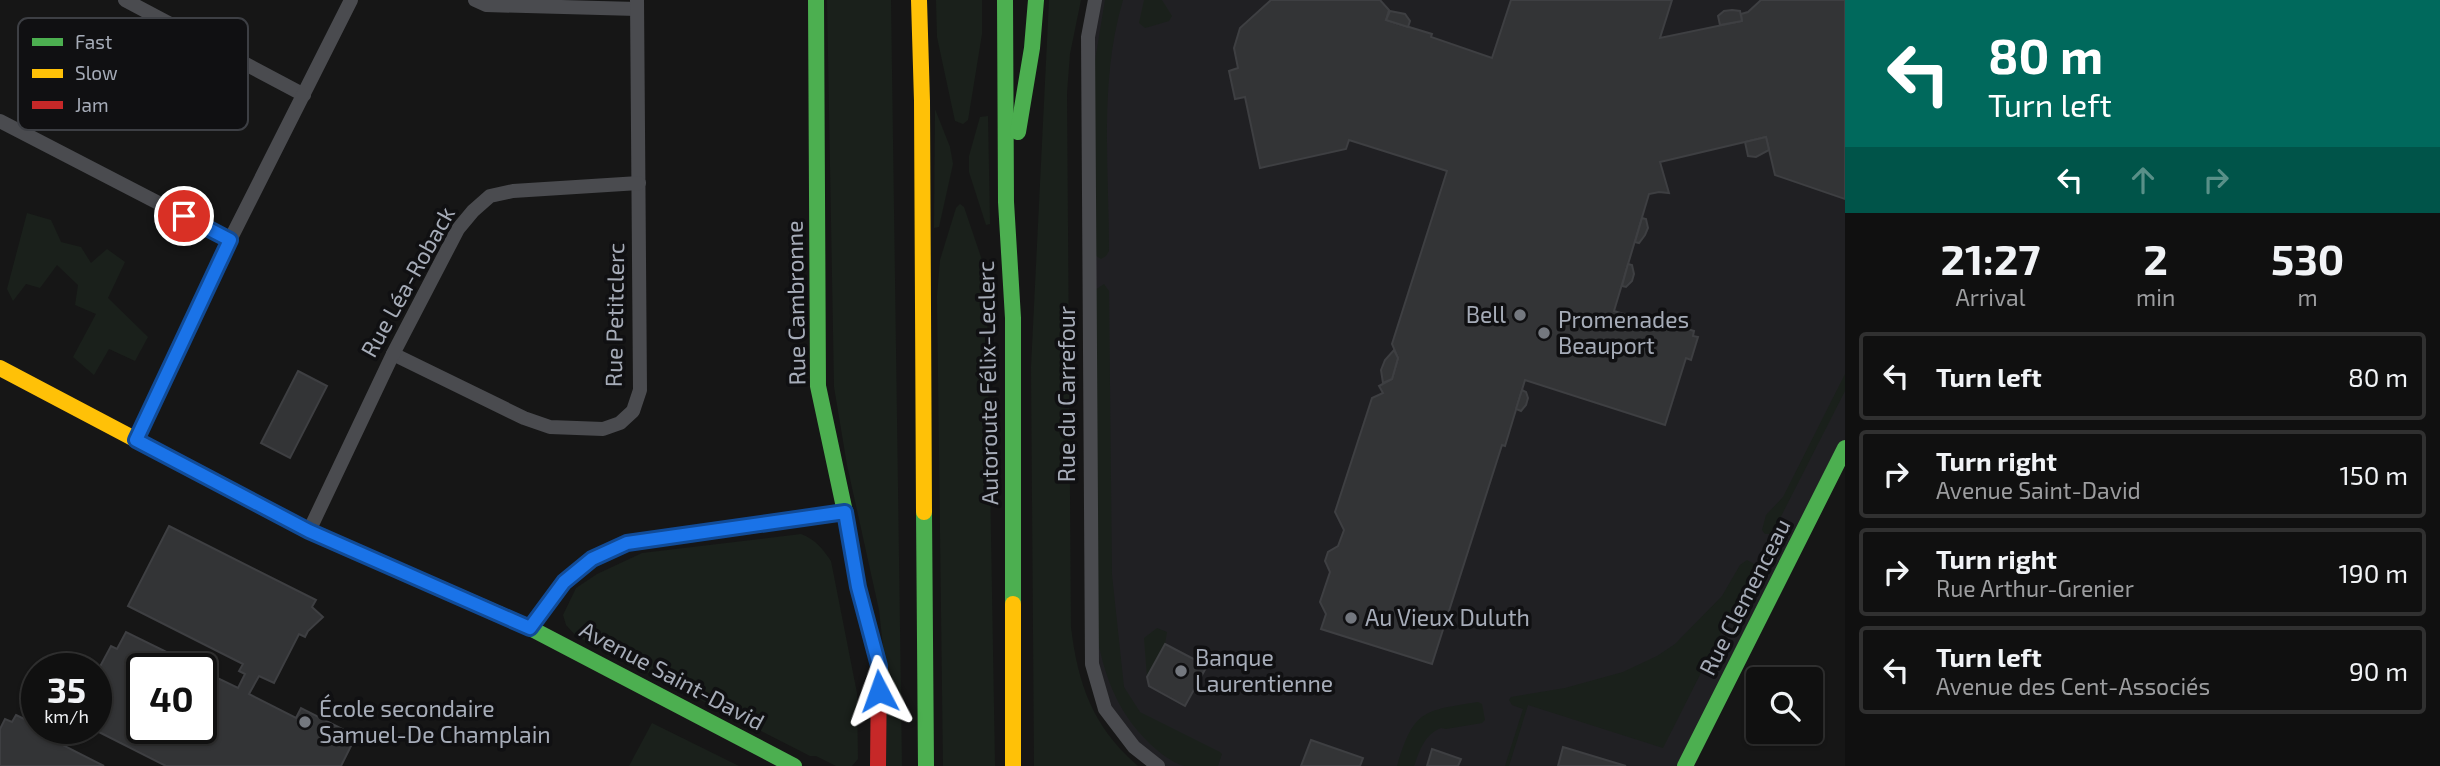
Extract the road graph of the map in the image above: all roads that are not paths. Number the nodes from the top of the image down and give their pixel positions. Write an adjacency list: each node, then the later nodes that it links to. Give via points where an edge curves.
1 (125, 0): 10 (street)
2 (351, 0): 12 (street)
3 (475, 0): 9 (street, via 486,5)
4 (816, 0): 21 (main road, Rue Cambronne, via 818,386)
5 (919, 0): 26 (main road)
6 (1005, 0): 15 (main road, Autoroute Félix-Leclerc)
7 (1036, 0): 15 (main road)
8 (1095, 0): 28 (street, Rue du Carrefour, via 1088,37 1092,664 1105,709 1133,747)
9 (637, 4): 14 (street, Rue Petitclerc)
10 (159, 18)
11 (248, 65): 12 (street)
12 (304, 95): 16 (street)
13 (0, 121): 16 (street)
14 (639, 183): 17 (street, Rue Léa-Roback, via 490,196 458,229); 17 (street, Rue Petitclerc, via 640,390 633,411 620,423 603,429 550,427)
15 (1006, 202): 27 (main road, Autoroute Félix-Leclerc, via 1013,318)
16 (230, 240): 19 (street)
17 (393, 354): 22 (street, Rue Léa-Roback)
18 (0, 368): 19 (main road, Avenue Saint-David)
19 (136, 440): 22 (main road, Avenue Saint-David)
20 (1845, 448): 29 (main road, Rue Clemenceau)
21 (845, 512): 23 (main road, via 627,543 592,559 564,582); 25 (main road, Rue Cambronne, via 879,666)
22 (309, 531): 23 (main road, Avenue Saint-David)
23 (530, 628): 24 (main road, Avenue Saint-David)
24 (794, 766)
25 (878, 766)
26 (926, 766)
27 (1013, 766)
28 (1158, 766)
29 (1685, 766)

